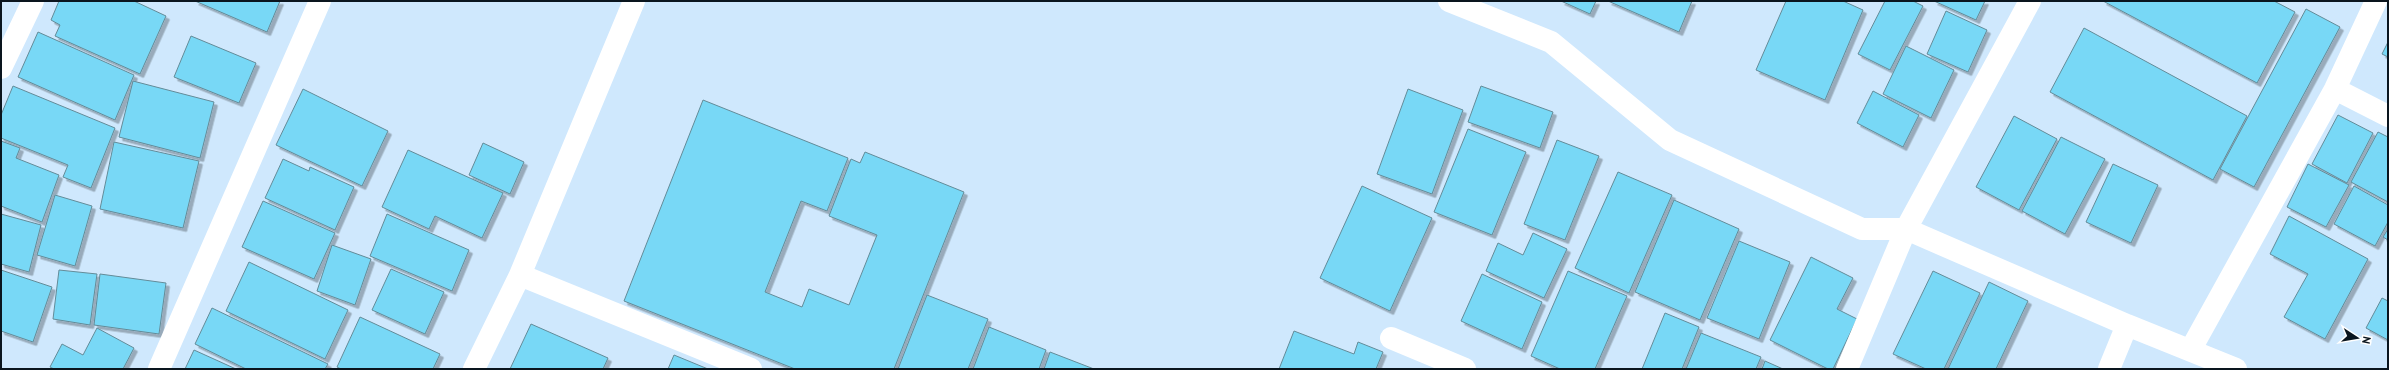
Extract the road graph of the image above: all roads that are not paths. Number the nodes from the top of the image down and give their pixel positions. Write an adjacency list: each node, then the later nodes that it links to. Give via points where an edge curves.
1 (33, 1): 7 (street)
2 (320, 1): 15 (street)
3 (634, 1): 11 (street)
4 (1449, 1): 10 (street, via 1551,42 1670,140 1862,229)
5 (2030, 1): 10 (street)
6 (2376, 1): 8 (street)
7 (1, 68)
8 (2335, 89): 9 (street); 14 (street)
9 (2388, 116)
10 (1906, 229): 12 (street); 19 (street)
11 (520, 275): 16 (street); 17 (street)
12 (2127, 325): 14 (street); 20 (street)
13 (1391, 338): 18 (street)
14 (2190, 349): 21 (street)
15 (159, 369)
16 (474, 369)
17 (751, 369)
18 (1465, 369)
19 (1847, 369)
20 (2109, 369)
21 (2236, 369)

